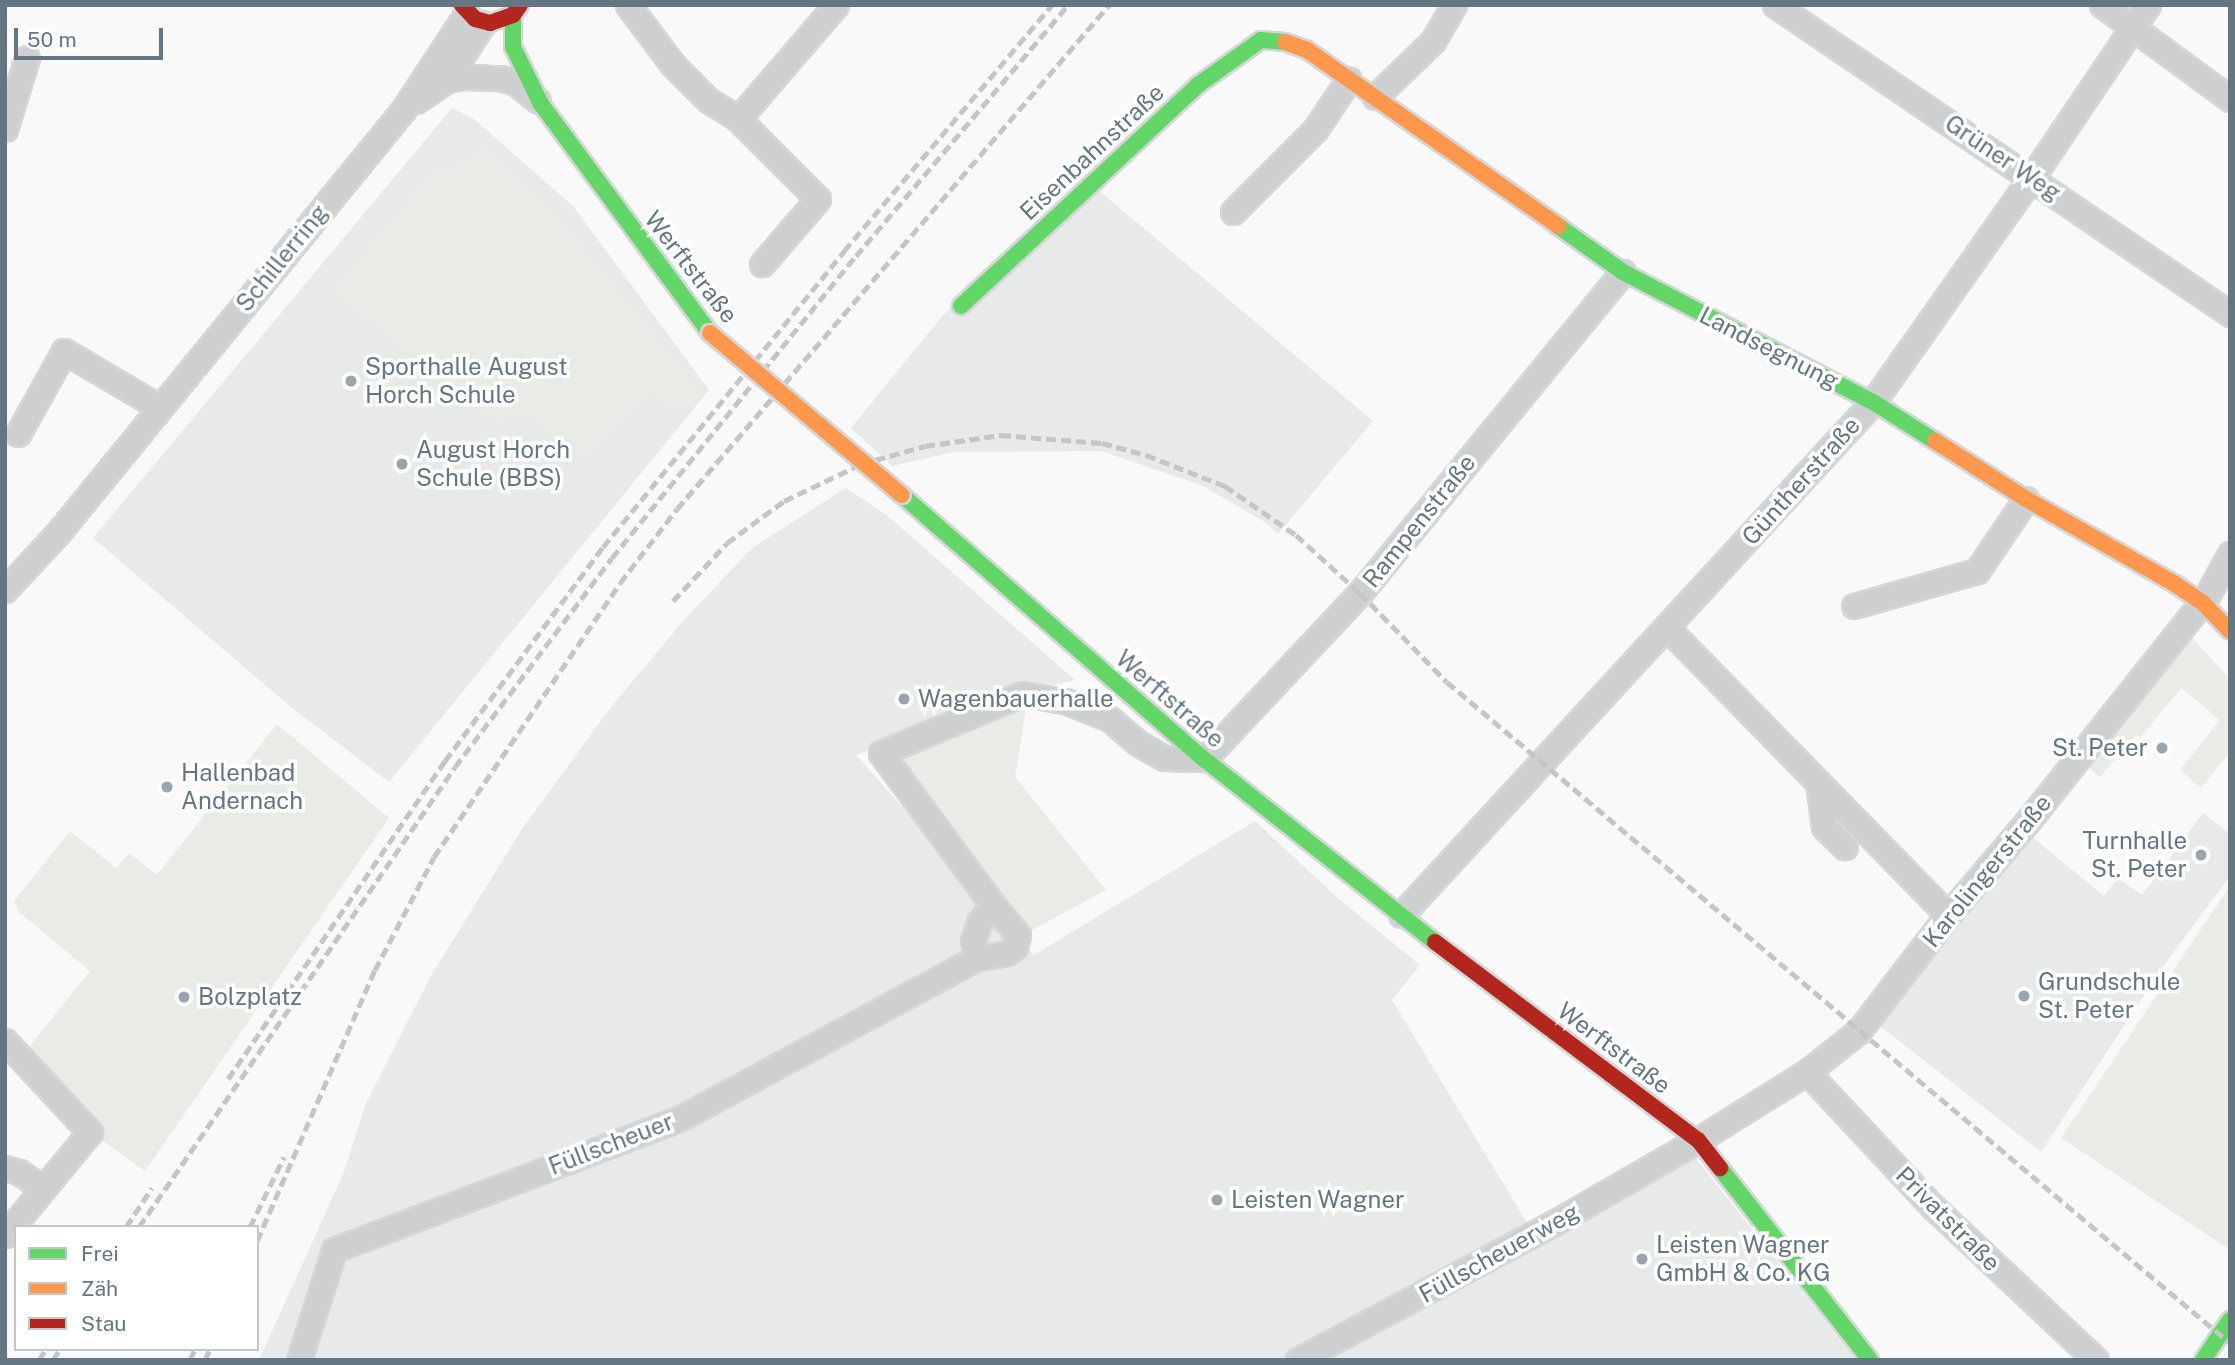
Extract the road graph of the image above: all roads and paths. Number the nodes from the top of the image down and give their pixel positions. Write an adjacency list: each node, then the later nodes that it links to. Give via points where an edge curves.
1 (628, 5): 20 (street, via 673,65 708,100)
2 (836, 5): 20 (street)
3 (1454, 5): 16 (street, via 1433,41)
4 (1775, 5): 22 (street, Grüner Weg)
5 (2102, 5): 9 (street)
6 (2148, 5): 9 (street, Güntherstraße)
7 (516, 10): 8 (street); 18 (street, Werftstraße, via 513,47)
8 (479, 21): 14 (street, Schillerring); 19 (street, Schillerring)
9 (2132, 27): 17 (street); 22 (street, Güntherstraße)
10 (1261, 40): 13 (street, Landsegnung, via 1281,40 1307,50); 26 (street, Eisenbahnstraße, via 1198,85)
11 (27, 58): 21 (street)
12 (501, 62): 15 (street)
13 (1349, 79): 16 (street, Landsegnung); 23 (street, via 1315,130)
14 (447, 80): 15 (street, Schillerring, via 480,77); 19 (street, Schillerring)
15 (516, 83): 18 (street)
16 (1375, 97): 25 (street, Landsegnung)
17 (2230, 99)
18 (541, 104): 38 (street, Werftstraße, bridge, via 710,333)
19 (404, 109): 29 (street, Schillerring)
20 (738, 119): 24 (street, via 818,199)
21 (5, 129)
22 (2032, 177): 27 (street, Grüner Weg); 28 (street, Güntherstraße)
23 (1233, 212)
24 (762, 264)
25 (1623, 272): 28 (street, Landsegnung); 38 (street, Rampenstraße, via 1360,593)
26 (961, 306)
27 (2230, 314)
28 (1873, 402): 31 (street, Landsegnung); 36 (street, Güntherstraße)
29 (159, 407): 30 (street, via 64,351); 33 (street, Schillerring, via 58,533)
30 (18, 434)
31 (2026, 499): 34 (street, Landsegnung); 35 (street, via 1978,571)
32 (2230, 554): 34 (street, Karolingerstraße)
33 (5, 590)
34 (2202, 602): 37 (street, Landsegnung); 43 (street, Karolingerstraße)
35 (1854, 606)
36 (1667, 628): 39 (street); 42 (street, Güntherstraße)
37 (2230, 631)
38 (1204, 759): 41 (street, Füllscheuer, via 1164,758 1110,719 1065,701 1022,694 881,752); 42 (street, Werftstraße)
39 (1818, 782): 40 (street, via 1824,827); 43 (street)
40 (1845, 846)
41 (993, 905): 44 (street, via 973,940); 44 (street, Füllscheuer, via 1018,936 1015,947 997,957)
42 (1401, 915): 47 (street, Werftstraße)
43 (1948, 915): 46 (street, Karolingerstraße, via 1859,1031)
44 (977, 958): 52 (street, Füllscheuer, via 677,1120 334,1250)
45 (5, 1041): 49 (street, via 90,1132)
46 (1807, 1072): 47 (street, Karolingerstraße); 55 (street, Privatstraße, via 1933,1206)
47 (1698, 1140): 53 (street, Füllscheuerweg); 54 (street, Werftstraße)
48 (5, 1168): 49 (street)
49 (43, 1189): 50 (street)
50 (5, 1236)
51 (2230, 1320): 56 (street)
52 (299, 1360)
53 (1298, 1360)
54 (1870, 1360)
55 (2096, 1360)
56 (2203, 1360)

